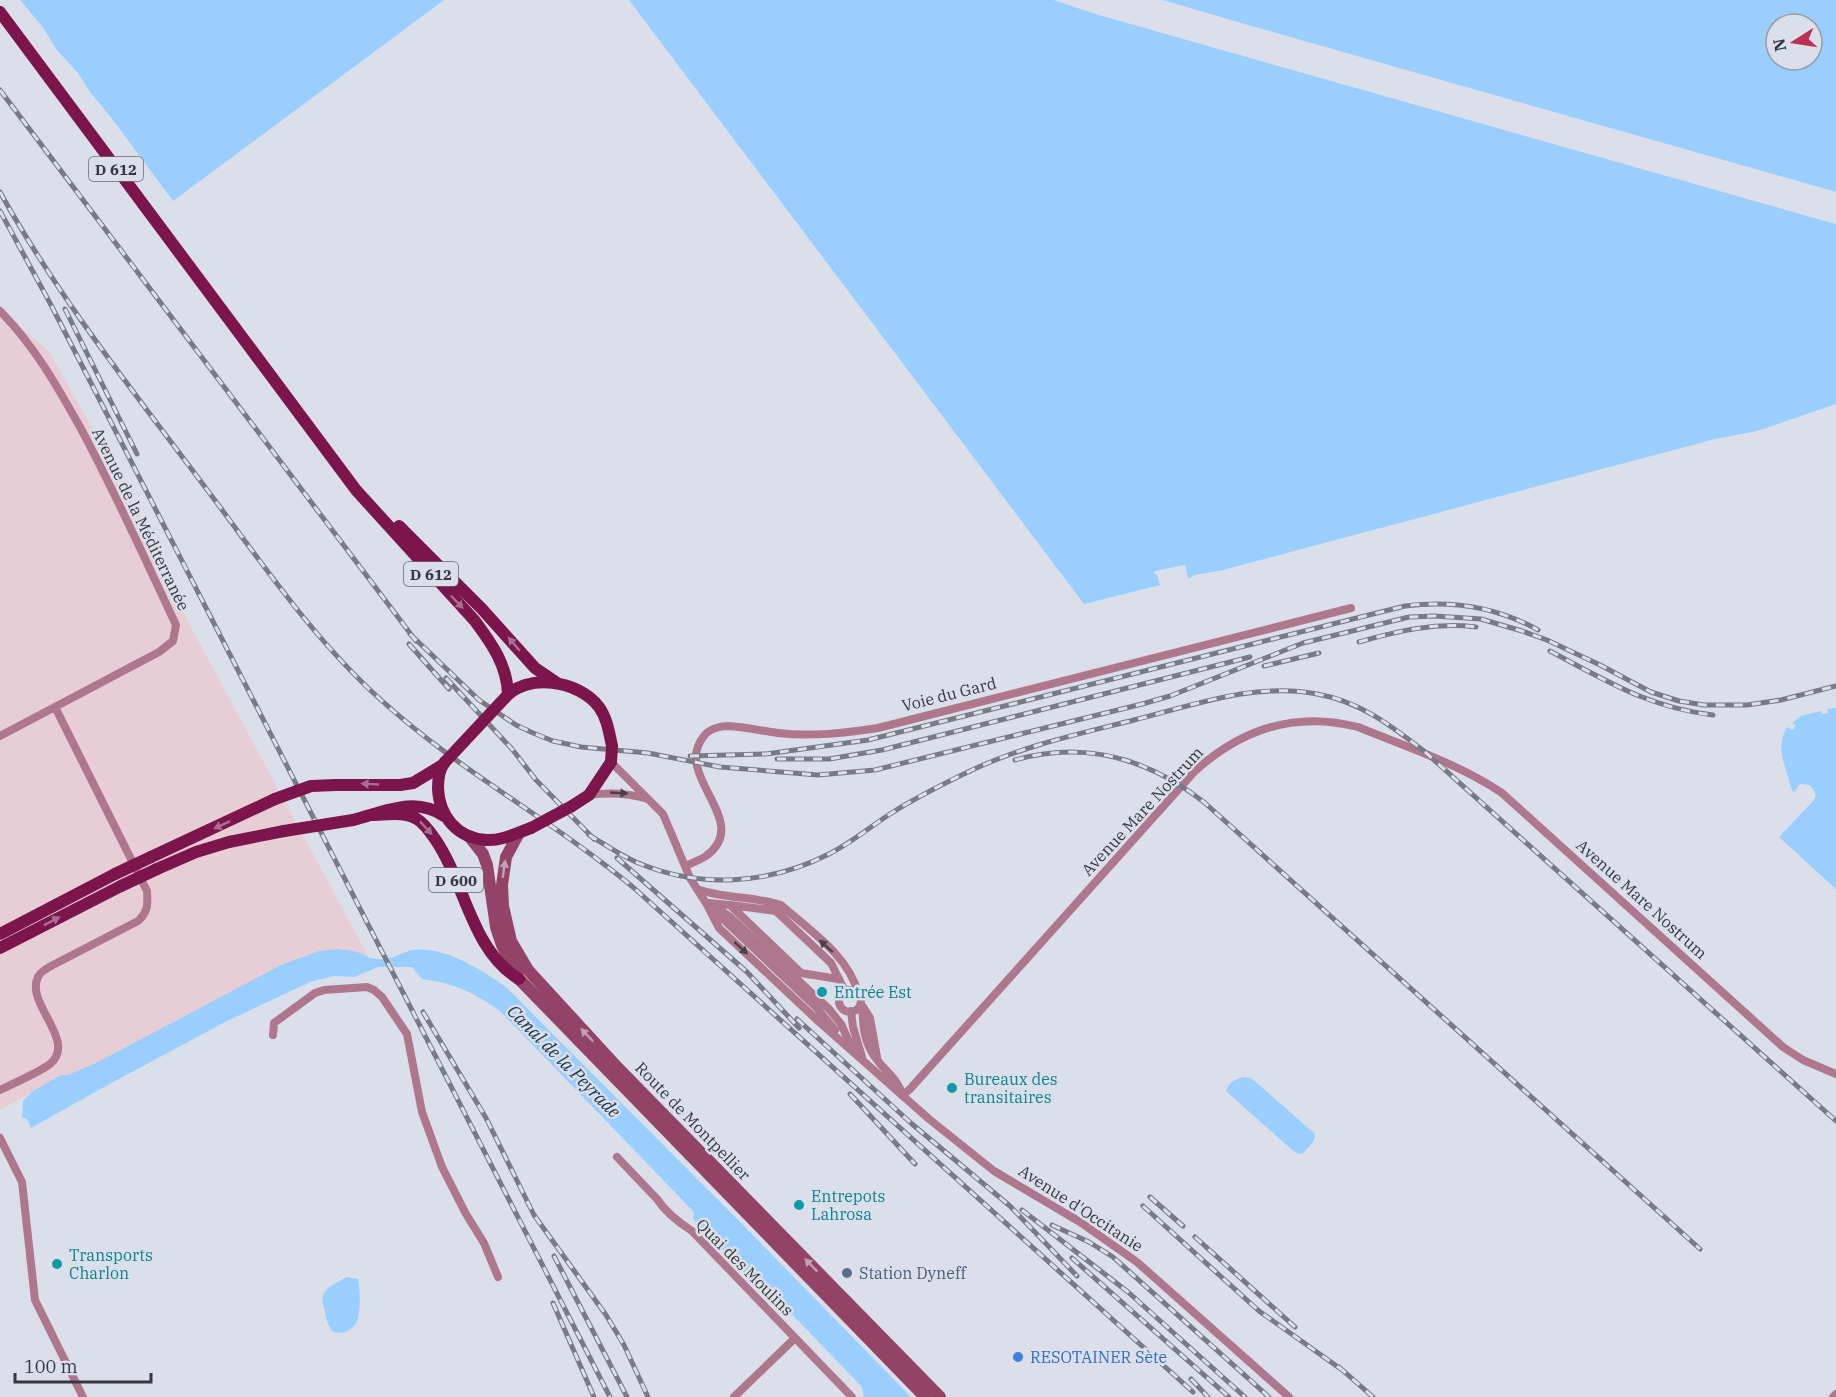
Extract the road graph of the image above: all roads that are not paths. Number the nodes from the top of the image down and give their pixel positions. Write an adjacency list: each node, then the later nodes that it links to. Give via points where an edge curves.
1 (0, 12): 3 (main road, D 612)
2 (0, 311): 7 (street, Avenue de la Méditerranée, via 22,334 67,404 107,477 176,625 173,641 159,652)
3 (336, 462): 5 (main road, D 612, one-way to 3, via 535,668); 6 (main road, D 612, one-way to 6, via 356,490 492,644 507,678)
4 (1352, 608): 17 (street, Voie du Gard, via 878,728 816,735 728,726 710,731 697,746 695,763 722,824 721,837 705,856)
5 (557, 683): 6 (main road, via 542,682); 9 (main road, bridge, via 578,690 599,707 607,722)
6 (505, 697): 10 (main road, bridge)
7 (56, 707): 8 (street, Avenue de la Méditerranée); 33 (street, via 147,891 148,904 138,921 40,974 36,994 58,1043 57,1054 50,1064)
8 (0, 736)
9 (611, 762): 11 (main road); 12 (street, Avenue d'Occitanie)
10 (443, 764): 14 (main road, via 438,798); 18 (main road, D 600, one-way to 18, bridge, via 413,783 311,786 151,857)
11 (589, 795): 12 (street, one-way to 12, via 628,793); 15 (main road, bridge)
12 (649, 799): 17 (street, Avenue d'Occitanie, via 663,814)
13 (372, 815): 14 (main road, D 600, via 415,805 435,809); 18 (main road, D 600, bridge, via 229,842); 24 (main road, D 600, one-way to 24, via 416,818 428,828 445,853 481,935)
14 (444, 816): 16 (main road)
15 (519, 832): 16 (main road, via 487,840); 43 (main road, Route de Montpellier, one-way to 15, via 617,1067 528,970 511,941 503,906 506,857)
16 (469, 836): 24 (main road, Route de Montpellier, via 487,865 496,927)
17 (685, 866): 19 (street, Avenue d'Occitanie)
18 (118, 880): 22 (main road, D 600); 23 (main road, D 600, one-way to 18)
19 (697, 889): 20 (street, Avenue d'Occitanie); 27 (street, one-way to 19, via 844,962 781,905 712,895)
20 (706, 903): 21 (street); 30 (street, Avenue d'Occitanie, one-way to 30, via 719,928); 30 (street, Avenue d'Occitanie, via 729,916 828,1009 841,1024)
21 (730, 905): 25 (street, via 801,973); 25 (street, via 777,911 831,963)
22 (0, 934)
23 (0, 948)
24 (519, 979): 42 (main road, Route de Montpellier)
25 (837, 979): 26 (street)
26 (845, 991): 27 (street, via 852,990); 28 (street, via 840,1004)
27 (860, 1001): 28 (street); 34 (street, via 868,1045 877,1061 900,1084)
28 (850, 1011): 31 (street)
29 (273, 1035): 37 (street, via 274,1023 315,993 367,987 378,993 407,1034 422,1112 442,1167)
30 (853, 1050): 31 (street, Avenue d'Occitanie)
31 (864, 1062): 34 (street, Avenue d'Occitanie)
32 (1836, 1074): 34 (street, Avenue Mare Nostrum, via 1783,1047 1486,783 1358,727 1317,721 1268,727 1244,736 1210,757)
33 (0, 1090)
34 (903, 1095): 44 (street, Avenue d'Occitanie, via 994,1171 1137,1262)
35 (0, 1138): 39 (street, via 22,1182 35,1300)
36 (617, 1157): 38 (street, Quai des Moulins)
37 (498, 1277)
38 (795, 1338): 40 (street); 41 (street, Quai des Moulins)
39 (83, 1397)
40 (734, 1397)
41 (852, 1397)
42 (925, 1397)
43 (940, 1397)
44 (1289, 1397)

